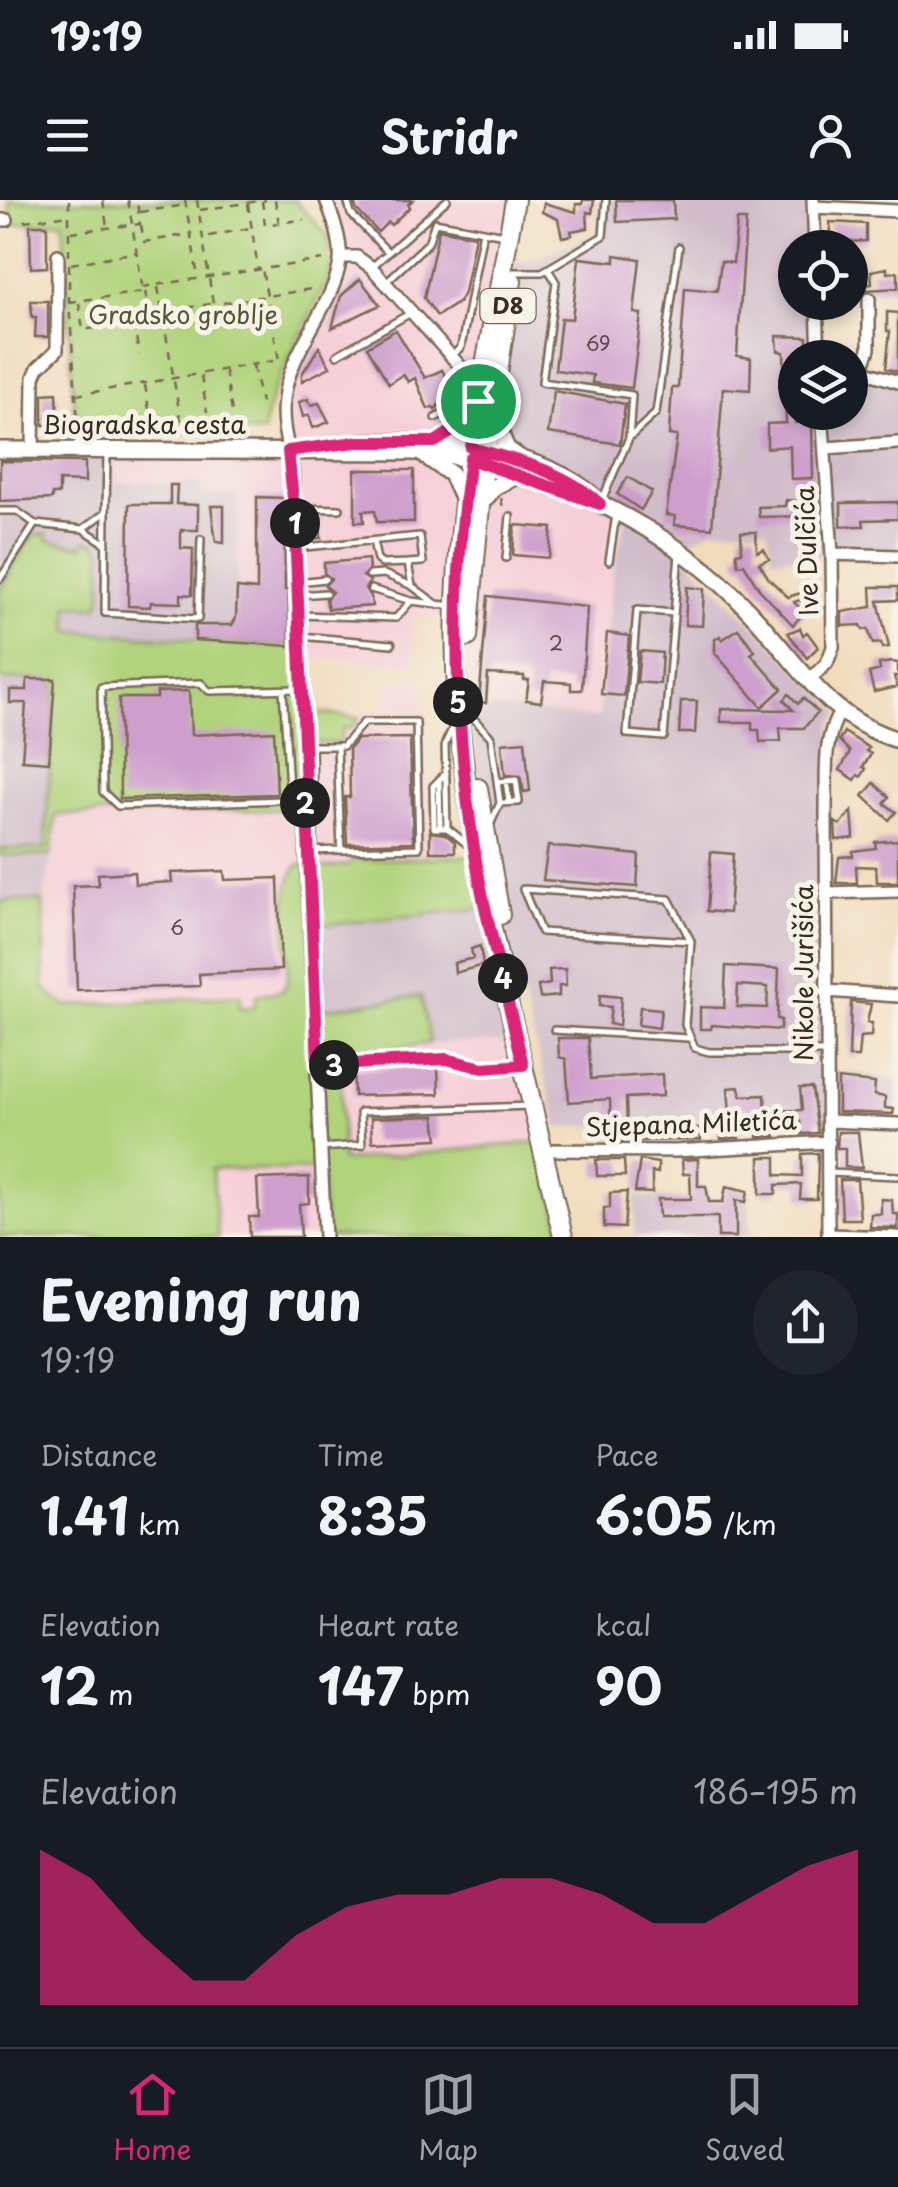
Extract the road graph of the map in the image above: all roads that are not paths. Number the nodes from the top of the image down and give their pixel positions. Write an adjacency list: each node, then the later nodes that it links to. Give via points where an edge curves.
1 (326, 200): 15 (street)
2 (347, 200): 13 (lane, via 351,214)
3 (446, 200): 13 (lane)
4 (515, 200): 11 (main road, D8)
5 (526, 200): 18 (main road, D8)
6 (606, 200): 17 (lane, via 603,236)
7 (814, 204): 8 (street); 9 (street)
8 (898, 211)
9 (815, 230)
10 (482, 231): 11 (lane); 19 (lane, via 435,222 428,242); 24 (lane)
11 (508, 236): 26 (main road, D8)
12 (680, 247): 32 (lane, via 656,413)
13 (388, 252): 16 (lane)
14 (58, 255): 37 (street, via 57,350 34,377)
15 (340, 257): 16 (street, via 357,257); 40 (street, via 287,383)
16 (371, 267): 19 (street)
17 (548, 269): 18 (lane); 32 (lane, via 556,282 542,382 632,396)
18 (513, 272): 28 (main road, D8)
19 (385, 283): 21 (street)
20 (869, 299): 22 (street)
21 (412, 313): 23 (lane); 24 (street)
22 (868, 351)
23 (337, 355)
24 (456, 362): 26 (street); 29 (lane, via 456,393 447,412)
25 (868, 373): 27 (street)
26 (482, 381): 28 (main road, D8)
27 (898, 382)
28 (485, 407): 33 (main road); 42 (main road, D8); 43 (main road)
29 (434, 418)
30 (78, 430): 39 (lane)
31 (824, 430): 35 (street, Ive Dulčića)
32 (629, 438): 45 (lane)
33 (435, 442): 40 (main road, Biogradska cesta); 42 (main road, Biogradska cesta)
34 (898, 443): 35 (street)
35 (825, 448): 59 (street, Ive Dulčića)
36 (0, 450): 37 (main road, Biogradska cesta)
37 (32, 450): 39 (main road, Biogradska cesta)
38 (107, 450): 39 (main road, Biogradska cesta); 40 (main road, Biogradska cesta); 49 (lane)
39 (80, 451)
40 (288, 451): 41 (main road, Biogradska cesta); 46 (street)
41 (421, 452): 42 (main road, Biogradska cesta); 44 (main road, via 451,474)
42 (477, 455): 43 (main road); 44 (main road, D8)
43 (523, 469): 44 (main road); 45 (main road, via 574,483)
44 (472, 504): 72 (main road, D8); 81 (main road, D8)
45 (600, 504): 50 (main road)
46 (294, 508): 47 (lane); 57 (street)
47 (340, 509)
48 (0, 512): 52 (lane, via 17,511)
49 (106, 512): 53 (lane); 56 (lane)
50 (616, 512): 58 (main road); 62 (lane)
51 (507, 516): 61 (lane)
52 (36, 524): 53 (lane); 65 (lane)
53 (83, 529): 56 (lane)
54 (201, 539): 56 (lane, via 198,619 105,614)
55 (373, 541): 57 (lane); 63 (lane, via 382,564); 63 (lane, via 420,536 423,562)
56 (106, 544)
57 (296, 548): 68 (street)
58 (680, 551): 73 (lane); 77 (main road, via 749,611)
59 (832, 554): 60 (street); 77 (street, Ive Dulčića, via 833,647)
60 (898, 556)
61 (506, 558)
62 (609, 561)
63 (408, 563): 67 (lane)
64 (369, 575): 67 (lane)
65 (0, 579)
66 (325, 579): 68 (lane)
67 (412, 586): 72 (lane)
68 (297, 588): 70 (lane); 74 (street)
69 (370, 589): 71 (lane)
70 (326, 592)
71 (411, 601): 72 (lane); 74 (lane, via 396,618)
72 (447, 606): 81 (main road, D8)
73 (674, 614): 73 (lane, via 664,738 627,734 637,610)
74 (299, 615): 75 (street)
75 (300, 636): 76 (lane); 78 (street)
76 (392, 644)
77 (809, 680): 80 (main road)
78 (302, 689): 79 (lane); 83 (street)
79 (282, 690): 79 (lane, via 209,690 202,683 100,687 103,792 118,806 282,800 289,788)
80 (840, 712): 82 (main road); 93 (street, Nikole Jurišića, via 828,745)
81 (465, 716): 85 (lane, via 446,744); 86 (lane, via 491,737); 89 (main road, D8)
82 (894, 736)
83 (308, 746): 84 (lane); 91 (street)
84 (340, 746): 90 (lane); 90 (lane, via 364,722 416,722 419,848)
85 (446, 773): 88 (lane); 88 (lane, via 439,780)
86 (497, 782): 87 (lane); 87 (lane, via 516,780 519,802)
87 (500, 804): 89 (lane)
88 (444, 828): 89 (lane)
89 (479, 842): 100 (main road, D8); 107 (main road, D8)
90 (342, 850): 91 (lane)
91 (310, 851): 101 (street)
92 (898, 892): 93 (street)
93 (826, 893): 95 (street, Nikole Jurišića)
94 (692, 941): 94 (lane, via 541,932 523,889 668,899); 98 (lane)
95 (826, 991): 96 (street); 99 (street, Nikole Jurišića)
96 (898, 996)
97 (554, 1030): 98 (lane)
98 (688, 1038): 99 (lane, via 709,1052)
99 (825, 1052): 103 (street, Nikole Jurišića)
100 (523, 1065): 101 (lane, via 483,1068 446,1059); 102 (main road, D8)
101 (318, 1066): 106 (street)
102 (532, 1106): 106 (lane, via 360,1112 362,1144); 113 (main road, D8)
103 (829, 1120): 104 (street); 105 (street, Nikole Jurišića)
104 (898, 1124)
105 (829, 1142): 107 (street, Stjepana Miletića); 108 (street, Nikole Jurišića)
106 (321, 1148): 112 (street)
107 (554, 1150): 114 (main road, D8)
108 (829, 1173): 109 (lane); 110 (street, Nikole Jurišića)
109 (898, 1176)
110 (828, 1236): 111 (street)
111 (898, 1236)
112 (325, 1237)
113 (562, 1237)
114 (574, 1237)

